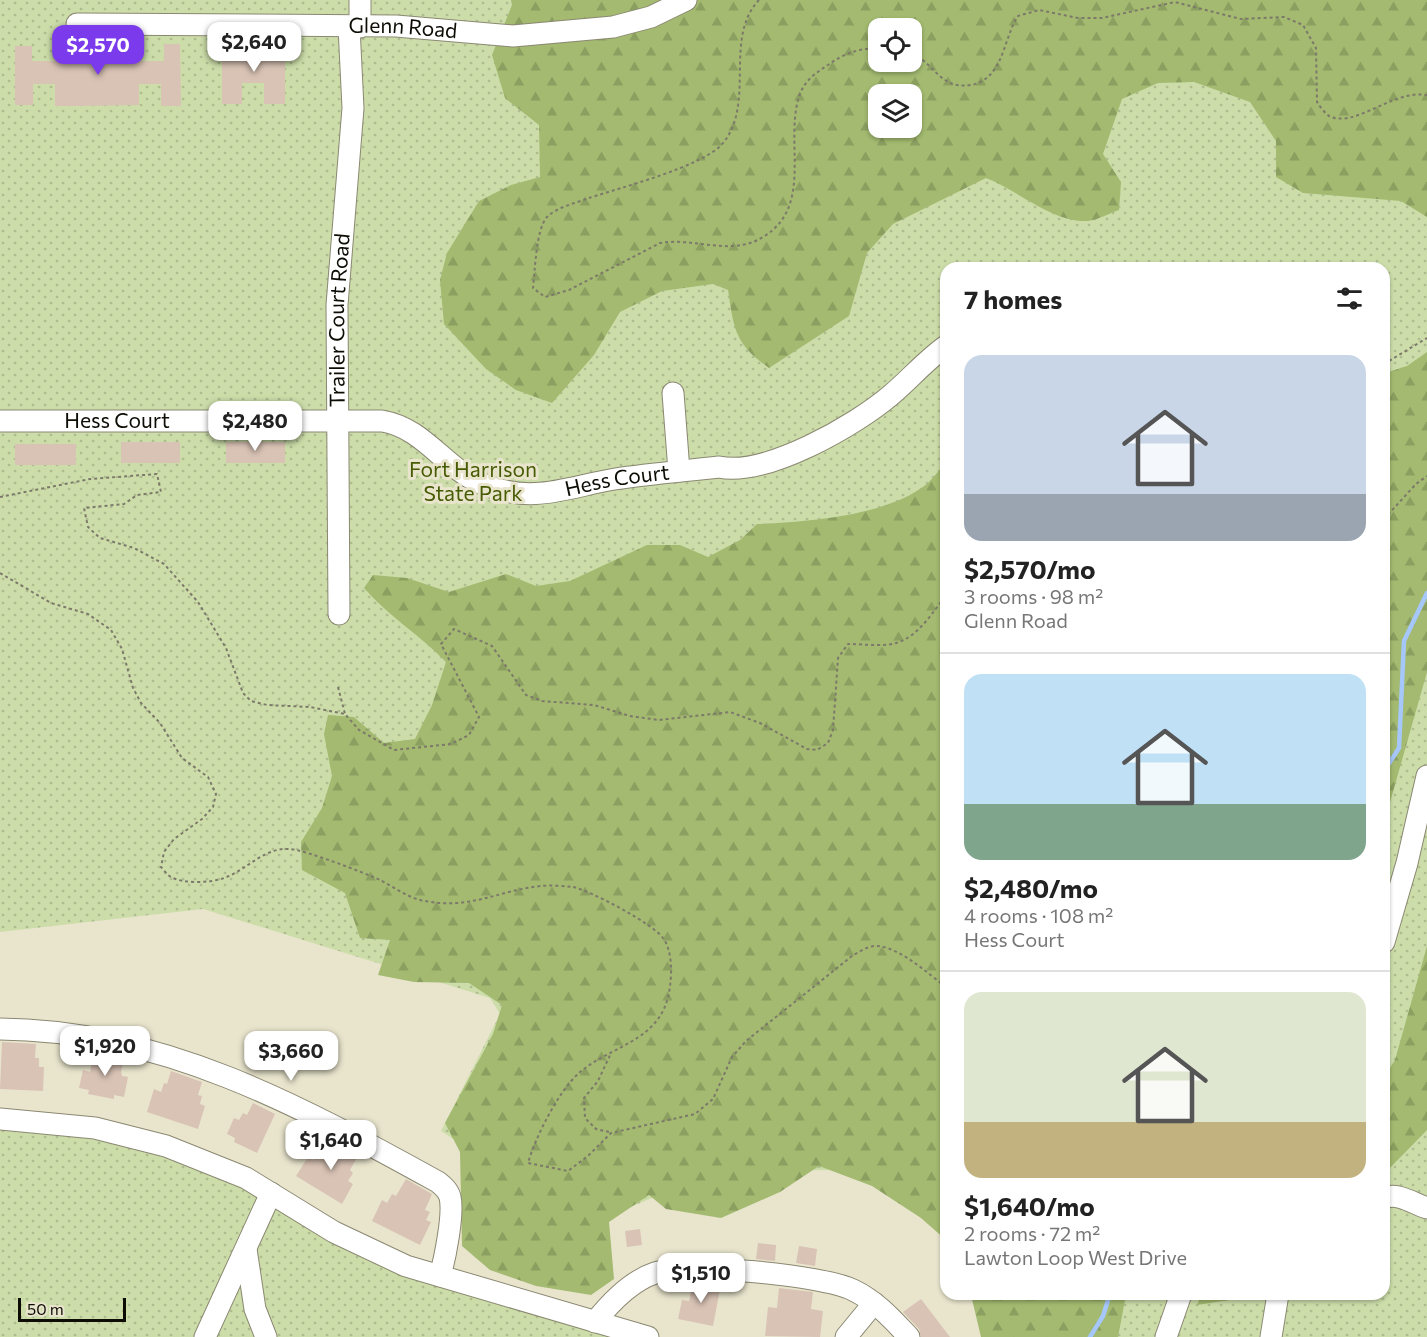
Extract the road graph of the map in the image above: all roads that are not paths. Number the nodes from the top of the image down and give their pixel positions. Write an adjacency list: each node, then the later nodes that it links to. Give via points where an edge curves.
1 (360, 0): 4 (street, Trailer Court Road)
2 (686, 0): 4 (street, Glenn Road, via 639,21 582,31 496,36)
3 (77, 24): 4 (street, Glenn Road)
4 (355, 27): 8 (street, Trailer Court Road, via 347,205 337,289)
5 (940, 351): 9 (street, Hess Court, via 865,415 813,444 732,470 719,467)
6 (673, 393): 9 (street, Hess Court)
7 (0, 421): 8 (street, Hess Court)
8 (339, 421): 9 (street, Hess Court, via 376,421 403,427 466,476 531,495); 10 (street, Trailer Court Road)
9 (679, 471)
10 (339, 614)
11 (1427, 776): 12 (street)
12 (1403, 876): 13 (street); 14 (street)
13 (1390, 893)
14 (1390, 921)
15 (0, 1029): 21 (street, via 90,1036 194,1062 312,1113 438,1182 448,1191 450,1201)
16 (0, 1119): 17 (street, via 81,1126 140,1139 215,1164)
17 (271, 1193): 20 (street); 21 (street, via 369,1250)
18 (1390, 1195): 19 (street)
19 (1427, 1208)
20 (246, 1249): 26 (street); 27 (street, via 255,1309)
21 (440, 1276): 25 (street)
22 (1180, 1300): 31 (street)
23 (1277, 1300): 32 (street)
24 (874, 1304): 25 (street, via 849,1288 821,1279 680,1268 654,1274 633,1285); 29 (street); 30 (street)
25 (595, 1322): 28 (street)
26 (205, 1337)
27 (266, 1337)
28 (648, 1337)
29 (846, 1337)
30 (909, 1337)
31 (1166, 1337)
32 (1271, 1337)

